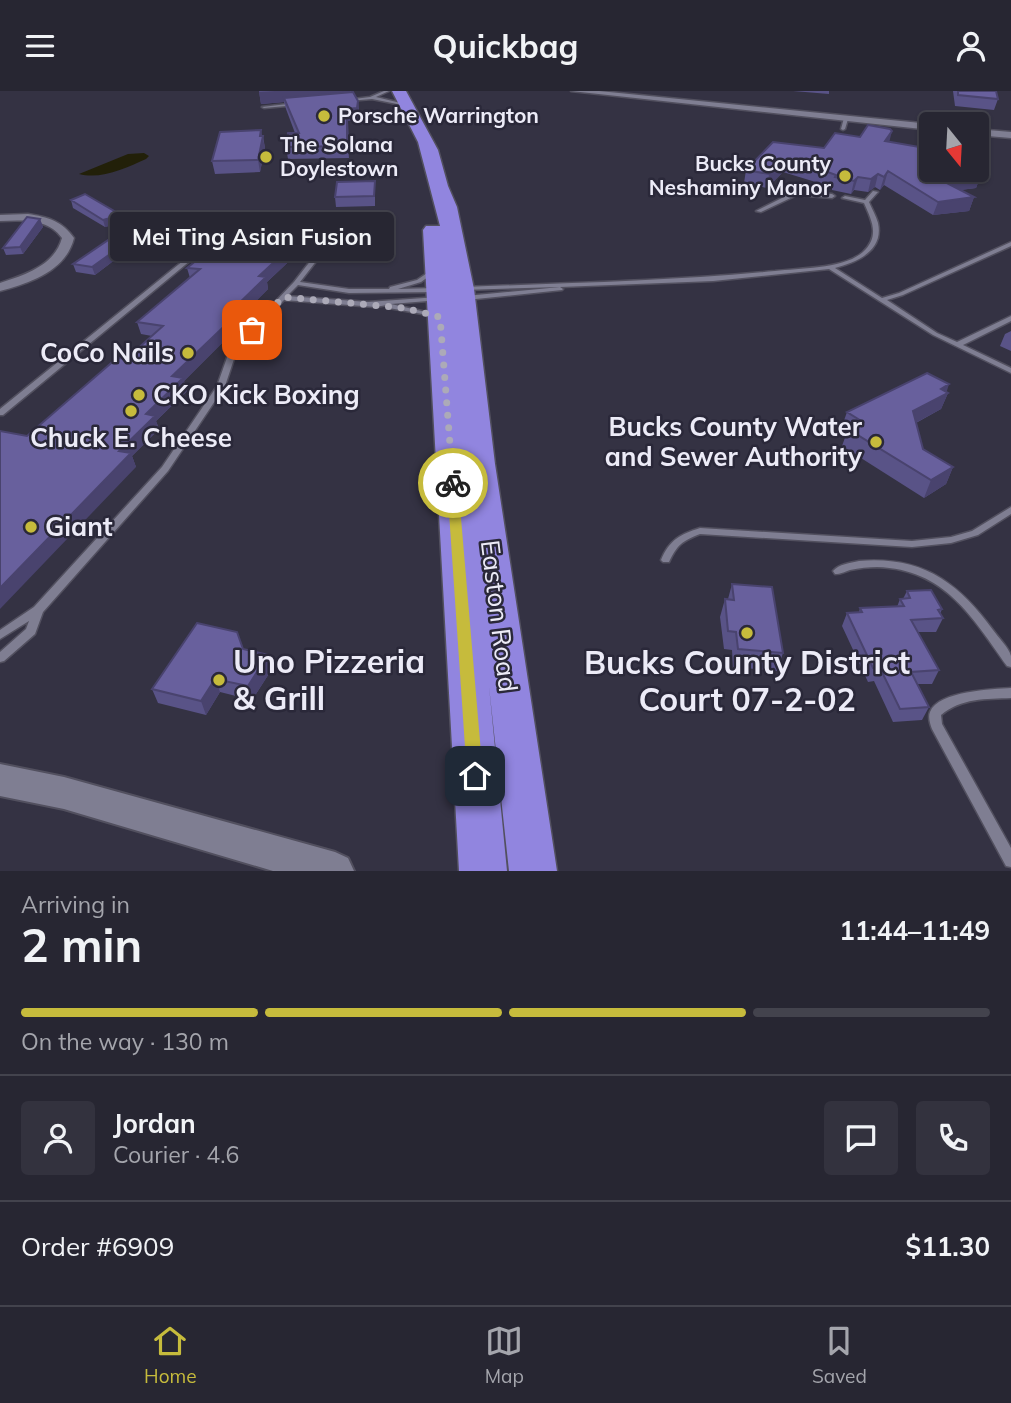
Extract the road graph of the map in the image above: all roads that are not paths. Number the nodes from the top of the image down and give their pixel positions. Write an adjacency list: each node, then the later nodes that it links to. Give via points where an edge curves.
1 (358, 91): 5 (lane)
2 (575, 91): 9 (street)
3 (399, 95): 4 (lane); 4 (lane); 25 (highway, Easton Road, via 430,154 439,197 431,211)
4 (371, 98): 5 (lane)
5 (361, 99): 6 (lane)
6 (337, 100)
7 (300, 104): 8 (lane)
8 (264, 107)
9 (846, 118): 10 (street); 11 (lane)
10 (919, 126)
11 (843, 129)
12 (989, 133): 13 (street)
13 (1011, 135)
14 (875, 192): 17 (lane)
15 (832, 196): 18 (lane, via 796,193)
16 (845, 198): 17 (lane)
17 (866, 202): 21 (lane, via 876,238 865,253)
18 (759, 211)
19 (0, 218): 23 (street, via 47,221 68,238 65,250 51,264)
20 (1011, 244): 27 (lane)
21 (830, 267): 25 (lane, via 571,286 548,292); 27 (lane)
22 (296, 283): 24 (lane, via 327,290); 26 (lane); 32 (lane, via 318,255 324,230 221,233)
23 (0, 287)
24 (374, 291): 25 (lane); 25 (lane, via 419,281)
25 (446, 293): 28 (lane); 28 (lane, via 405,308); 44 (highway, Easton Road); 45 (highway, Easton Road, via 480,464)
26 (283, 297): 28 (lane); 36 (lane, via 234,349 216,393 164,469)
27 (881, 300): 30 (lane)
28 (370, 304)
29 (1011, 318): 30 (lane)
30 (957, 345): 31 (lane)
31 (1011, 371)
32 (0, 413)
33 (1011, 510): 34 (lane, via 975,533 912,544 700,531 671,545)
34 (666, 560)
35 (838, 571): 39 (lane, via 847,566 885,564 929,573 968,604)
36 (38, 610): 37 (lane); 38 (lane, via 31,631)
37 (0, 635)
38 (0, 658)
39 (1011, 663)
40 (1011, 693): 42 (lane, via 971,695 944,704 935,713 936,725)
41 (0, 780): 43 (main road, via 64,793)
42 (1011, 861)
43 (335, 871)
44 (483, 871)
45 (533, 871)

